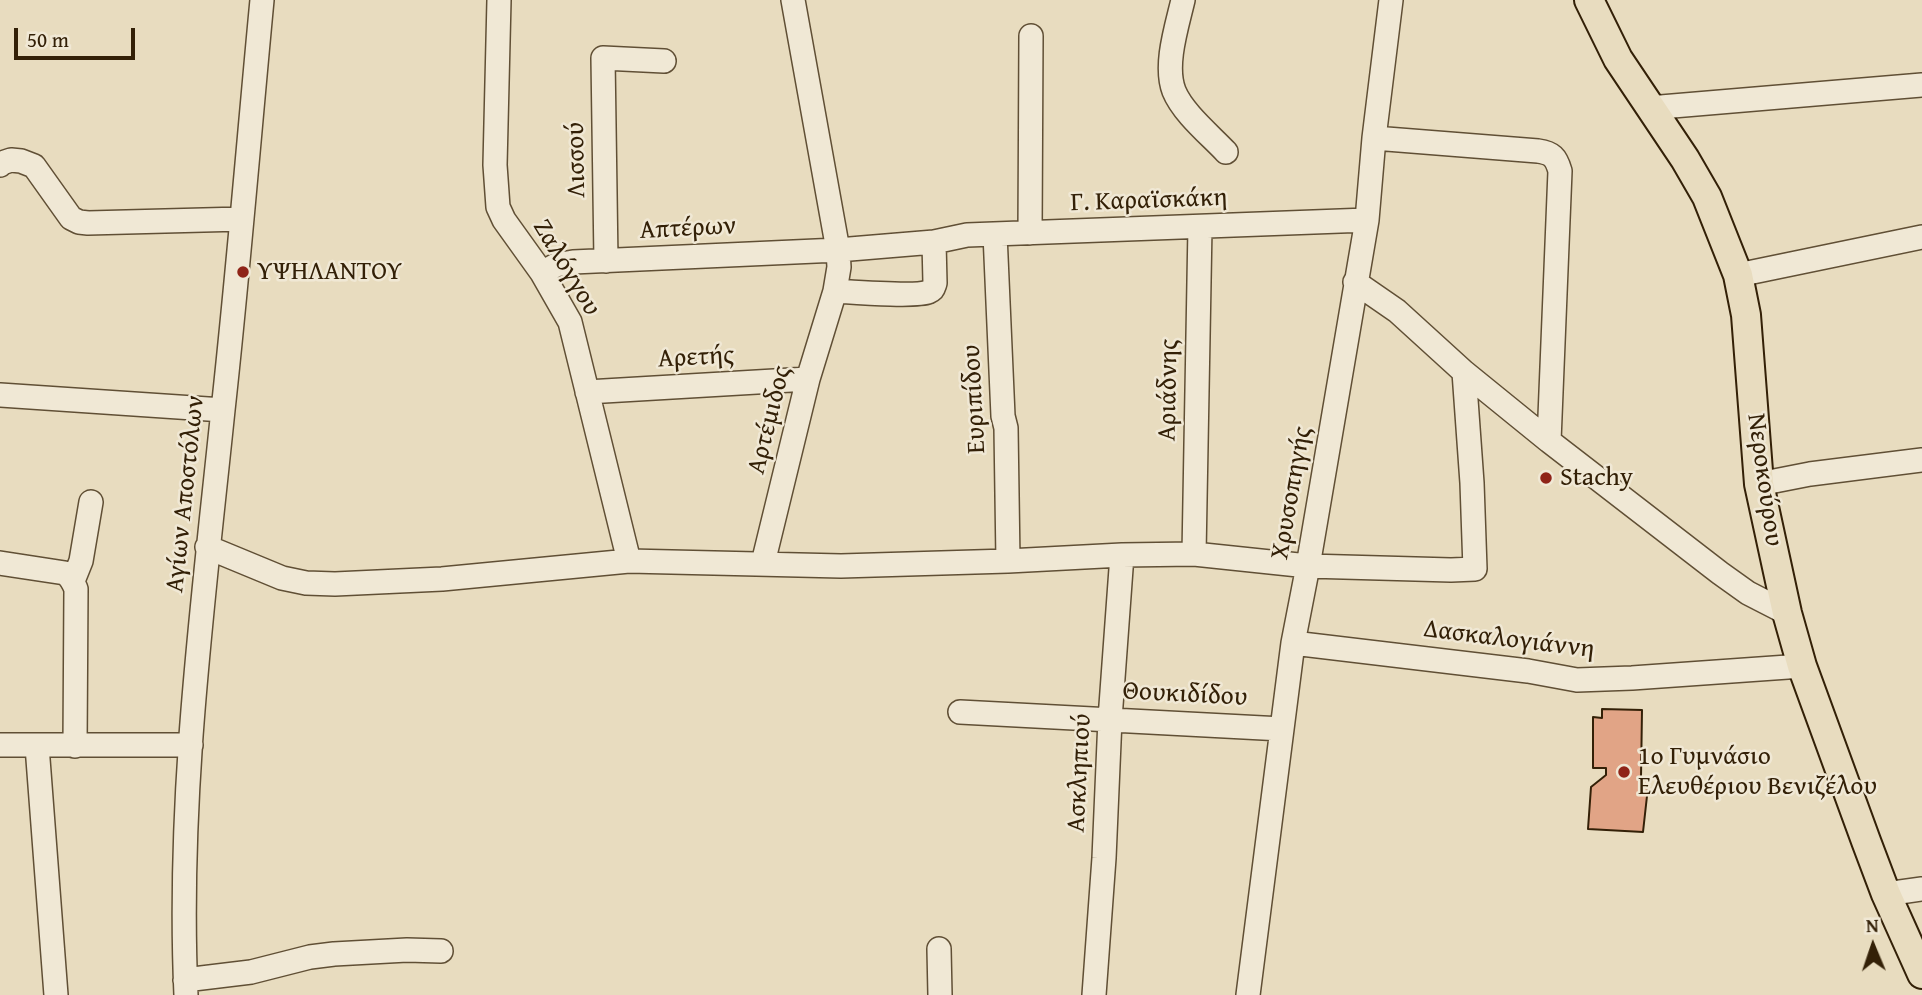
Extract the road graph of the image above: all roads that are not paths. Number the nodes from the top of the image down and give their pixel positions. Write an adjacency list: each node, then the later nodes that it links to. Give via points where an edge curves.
1 (262, 0): 14 (street, Αγίων Αποστόλων)
2 (499, 0): 23 (street, Ζαλόγγου, via 498,207)
3 (793, 0): 21 (street)
4 (1183, 0): 12 (street, via 1173,44 1173,89 1184,108)
5 (1391, 0): 11 (street, Χρυσοπηγής)
6 (1589, 0): 10 (main road, Νεροκούρου)
7 (1031, 36): 17 (street)
8 (664, 61): 22 (street, Λισσού, via 603,58)
9 (1922, 85): 10 (street)
10 (1649, 108): 24 (main road, Νεροκούρου, via 1707,197)
11 (1374, 138): 15 (street, Χρυσοπηγής); 32 (street, via 1538,151 1550,153 1557,161)
12 (1226, 152)
13 (0, 165): 14 (street, via 11,160 34,166 71,218 79,222)
14 (242, 219): 31 (street, Αγίων Αποστόλων)
15 (1367, 220): 16 (street, Γ. Καραϊσκάκη); 25 (street, Χρυσοπηγής)
16 (1200, 227): 17 (street, Γ. Καραϊσκάκη); 37 (street, Αριάδνης)
17 (1030, 233): 18 (street, Γ. Καραϊσκάκη)
18 (995, 234): 20 (street, Γ. Καραϊσκάκη); 40 (street, Ευριπίδου)
19 (1922, 237): 24 (street)
20 (933, 242): 21 (street, Γ. Καραϊσκάκη); 26 (street, via 935,284 929,292)
21 (838, 250): 22 (street, Απτέρων); 26 (street)
22 (606, 261): 23 (street, Απτέρων, via 556,265)
23 (542, 273): 29 (street, Ζαλόγγου, via 570,322)
24 (1738, 275): 34 (main road, Νεροκούρου, via 1746,315)
25 (1355, 282): 27 (street, via 1397,311); 43 (street, Χρυσοπηγής)
26 (835, 291): 28 (street, Αρτέμιδος)
27 (1464, 372): 32 (street); 43 (street, via 1475,569)
28 (808, 379): 29 (street, Αρετής); 42 (street, Αρτέμιδος)
29 (587, 392): 39 (street, Ζαλόγγου)
30 (0, 395): 31 (street)
31 (223, 410): 36 (street, Αγίων Αποστόλων)
32 (1549, 441): 45 (street, via 1720,573)
33 (1922, 460): 34 (street)
34 (1759, 484): 45 (main road, Νεροκούρου)
35 (91, 502): 44 (street)
36 (208, 547): 39 (street, via 282,578 335,584); 52 (street, Αγίων Αποστόλων)
37 (1194, 554): 38 (street); 43 (street)
38 (1122, 555): 40 (street); 49 (street, Ασκληπιού)
39 (629, 561): 42 (street)
40 (1008, 561): 42 (street, via 841,566)
41 (0, 563): 44 (street, via 65,573)
42 (763, 563)
43 (1308, 566): 46 (street, Χρυσοπηγής)
44 (73, 581): 54 (street)
45 (1787, 613): 47 (main road, Νεροκούρου)
46 (1293, 643): 47 (street, Δασκαλογιάννη, via 1577,680); 50 (street, Χρυσοπηγής)
47 (1802, 666): 56 (main road, Νεροκούρου)
48 (960, 712): 49 (street, Θουκιδίδου)
49 (1110, 719): 50 (street, Θουκιδίδου); 63 (street, Ασκληπιού)
50 (1282, 729): 64 (street, Χρυσοπηγής)
51 (0, 745): 53 (street)
52 (191, 745): 54 (street); 60 (street, Αγίων Αποστόλων, via 184,835)
53 (37, 746): 54 (street); 61 (street)
54 (75, 746)
55 (1922, 889): 56 (street)
56 (1886, 894): 59 (main road, Νεροκούρου)
57 (939, 948): 62 (street)
58 (441, 951): 60 (street, via 310,957)
59 (1922, 974)
60 (186, 987)
61 (55, 995)
62 (940, 995)
63 (1094, 995)
64 (1248, 995)

